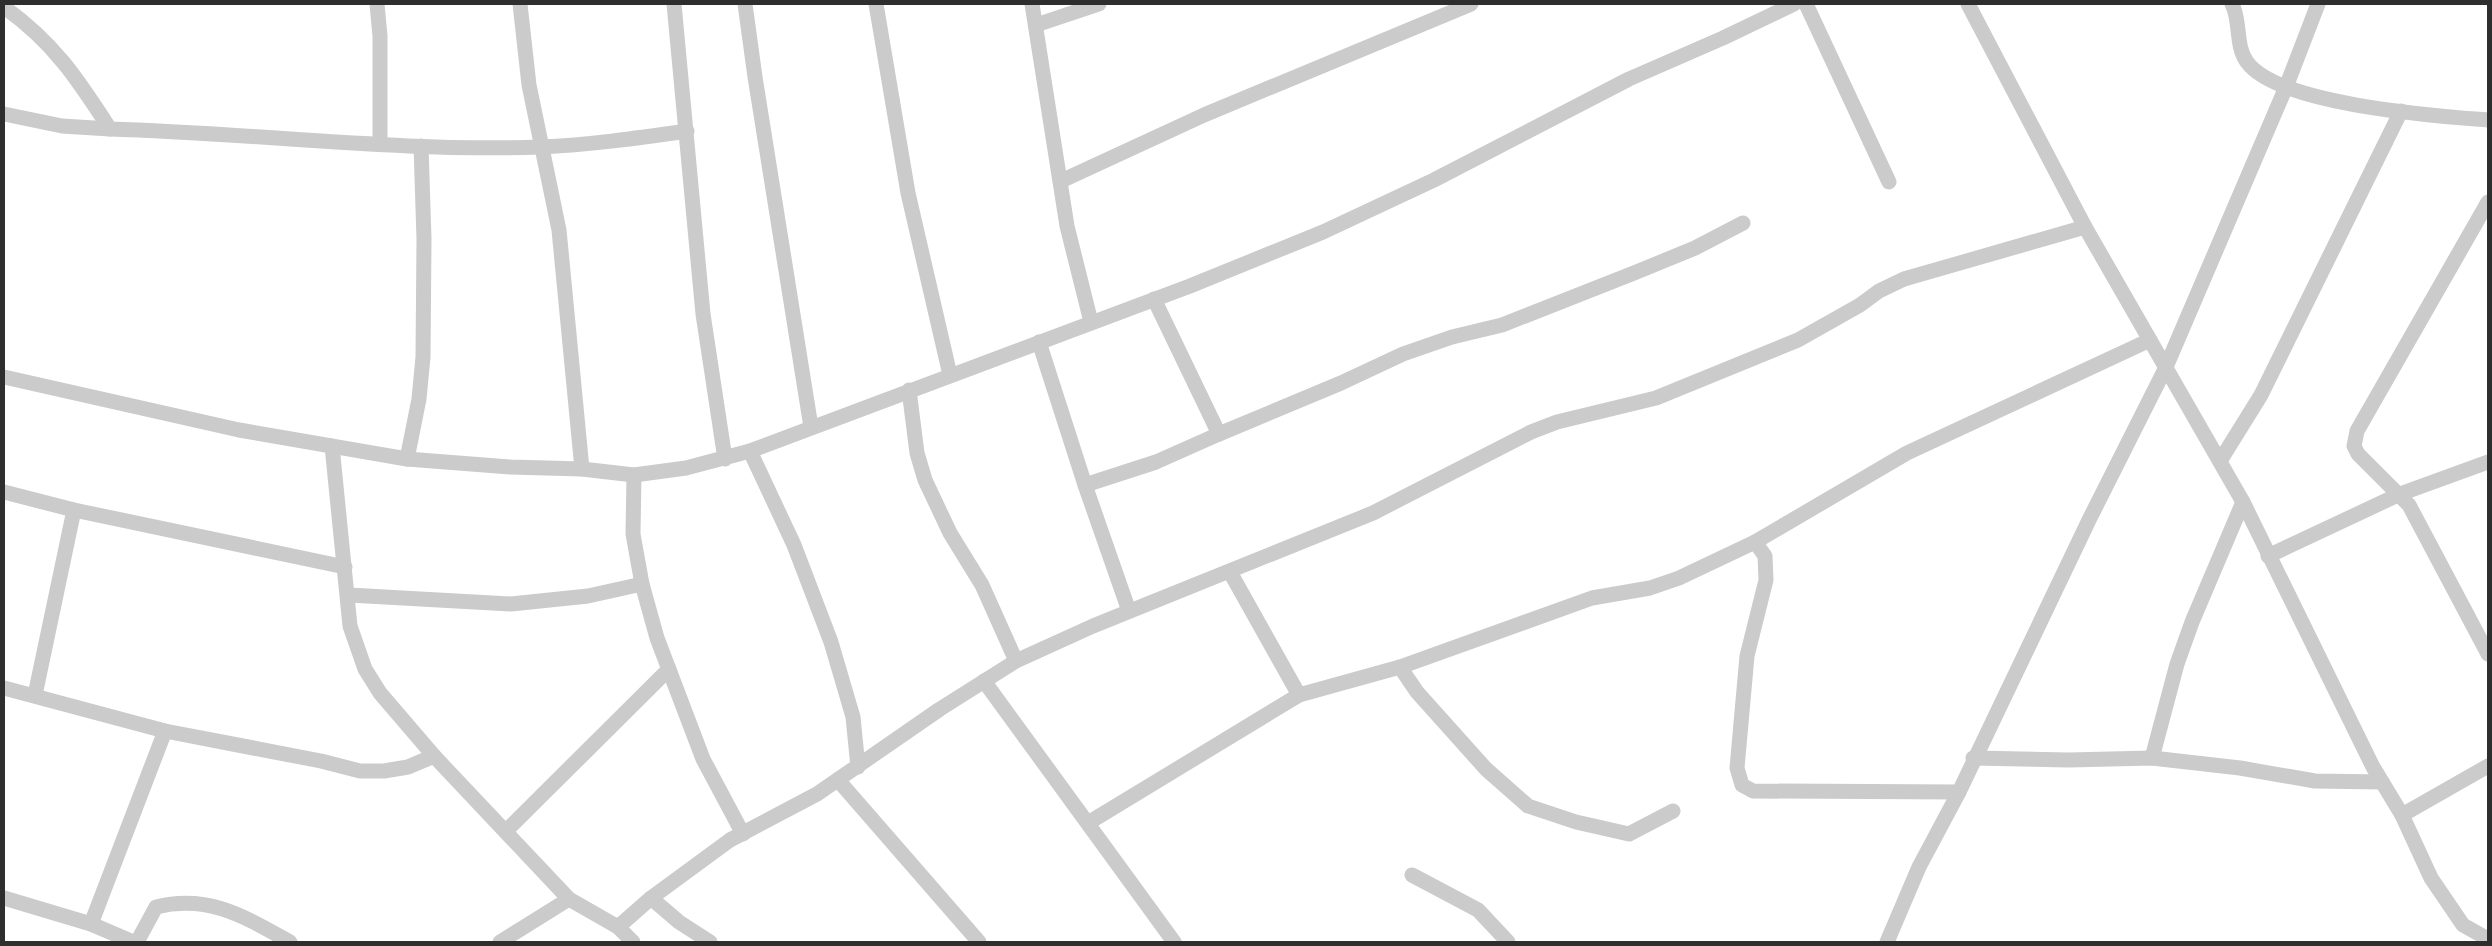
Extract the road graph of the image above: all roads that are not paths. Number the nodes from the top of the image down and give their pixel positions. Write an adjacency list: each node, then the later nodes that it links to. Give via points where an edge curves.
1 (377, 4): 22 (street)
2 (520, 4): 24 (street, via 529,85)
3 (674, 4): 21 (street)
4 (745, 4): 38 (street)
5 (876, 4): 35 (street, via 908,193)
6 (1032, 4): 15 (street)
7 (1099, 4): 15 (street)
8 (1471, 4): 25 (street, via 1204,115)
9 (1794, 4): 30 (street, via 1629,79 1434,180 1324,232)
10 (1806, 4): 26 (street)
11 (1968, 4): 29 (street)
12 (2232, 4): 16 (street, via 2242,52 2248,63 2260,74)
13 (2318, 4): 16 (street)
14 (4, 7): 20 (street, via 30,27 75,74)
15 (1036, 25): 25 (street)
16 (2286, 87): 17 (street, via 2336,101); 34 (street)
17 (2401, 112): 19 (street); 44 (street, via 2261,395)
18 (4, 114): 20 (street, via 62,126)
19 (2488, 120)
20 (110, 129): 22 (street)
21 (686, 130): 24 (street); 43 (street, via 702,314)
22 (380, 144): 23 (street)
23 (421, 146): 24 (street); 42 (street, via 423,357 419,399)
24 (541, 147): 46 (street, via 558,230)
25 (1061, 181): 31 (street, via 1067,226)
26 (1889, 182)
27 (2488, 202): 50 (street, via 2354,438 2358,454)
28 (1743, 223): 39 (street, via 1695,248 1634,273 1502,325 1452,337 1403,354 1341,384)
29 (2086, 227): 32 (street); 56 (street, via 1904,279 1798,340 1656,398 1557,422 1531,432 1373,513)
30 (1154, 299): 31 (street); 39 (street)
31 (1091, 322): 33 (street)
32 (2150, 340): 34 (street); 53 (street, via 1907,453)
33 (1038, 342): 35 (street); 48 (street)
34 (2166, 367): 44 (street); 70 (street)
35 (950, 374): 37 (street)
36 (4, 377): 40 (street, via 239,430)
37 (909, 390): 38 (street); 61 (street, via 925,480 950,533 982,585)
38 (811, 427): 41 (street)
39 (1219, 434): 48 (street, via 1156,462)
40 (332, 446): 42 (street); 55 (street)
41 (750, 451): 43 (street); 73 (street, via 794,546 831,642 853,717)
42 (407, 459): 46 (street)
43 (725, 459): 47 (street, via 668,472)
44 (2220, 461): 51 (street)
45 (2488, 462): 50 (street)
46 (582, 469): 47 (street)
47 (634, 475): 57 (street, via 633,534)
48 (1085, 485): 59 (street)
49 (4, 492): 52 (street)
50 (2400, 494): 54 (street); 60 (street, via 2414,513)
51 (2243, 502): 54 (street); 71 (street, via 2177,664)
52 (74, 510): 55 (street); 66 (street)
53 (1756, 542): 62 (street, via 1679,578 1650,588 1592,598); 76 (street, via 1765,556 1766,580 1747,656 1737,768 1742,784 1753,791)
54 (2268, 556): 75 (street)
55 (346, 567): 58 (street)
56 (1230, 572): 59 (street); 67 (street)
57 (642, 584): 58 (street, via 588,596 511,604); 63 (street)
58 (349, 595): 69 (street, via 350,626 365,669 380,693)
59 (1129, 612): 61 (street)
60 (2488, 654)
61 (1016, 661): 64 (street)
62 (1400, 666): 67 (street); 77 (street, via 1417,692 1486,770 1528,806 1576,822 1629,834)
63 (669, 669): 80 (street); 81 (street, via 703,759)
64 (984, 681): 73 (street); 79 (street)
65 (4, 688): 66 (street)
66 (35, 695): 68 (street)
67 (1299, 695): 79 (street)
68 (165, 731): 69 (street, via 360,771 384,771); 86 (street)
69 (434, 756): 80 (street)
70 (1973, 758): 71 (street); 76 (street)
71 (2152, 758): 75 (street, via 2315,781)
72 (2488, 766): 78 (street)
73 (858, 767): 74 (street)
74 (838, 780): 81 (street); 94 (street)
75 (2382, 782): 78 (street)
76 (1959, 792): 97 (street, via 1920,867)
77 (1673, 811)
78 (2402, 815): 88 (street, via 2431,878 2463,926)
79 (1088, 823): 95 (street)
80 (506, 831): 85 (street)
81 (743, 834): 84 (street)
82 (1412, 875): 96 (street, via 1478,910)
83 (4, 898): 86 (street)
84 (651, 898): 87 (street); 93 (street)
85 (570, 899): 87 (street); 91 (street)
86 (91, 924): 89 (street)
87 (618, 927): 92 (street)
88 (2488, 939)
89 (135, 942): 90 (street, via 156,907 177,902 225,908)
90 (290, 942)
91 (500, 942)
92 (633, 942)
93 (710, 942)
94 (979, 942)
95 (1174, 942)
96 (1508, 942)
97 (1887, 942)

